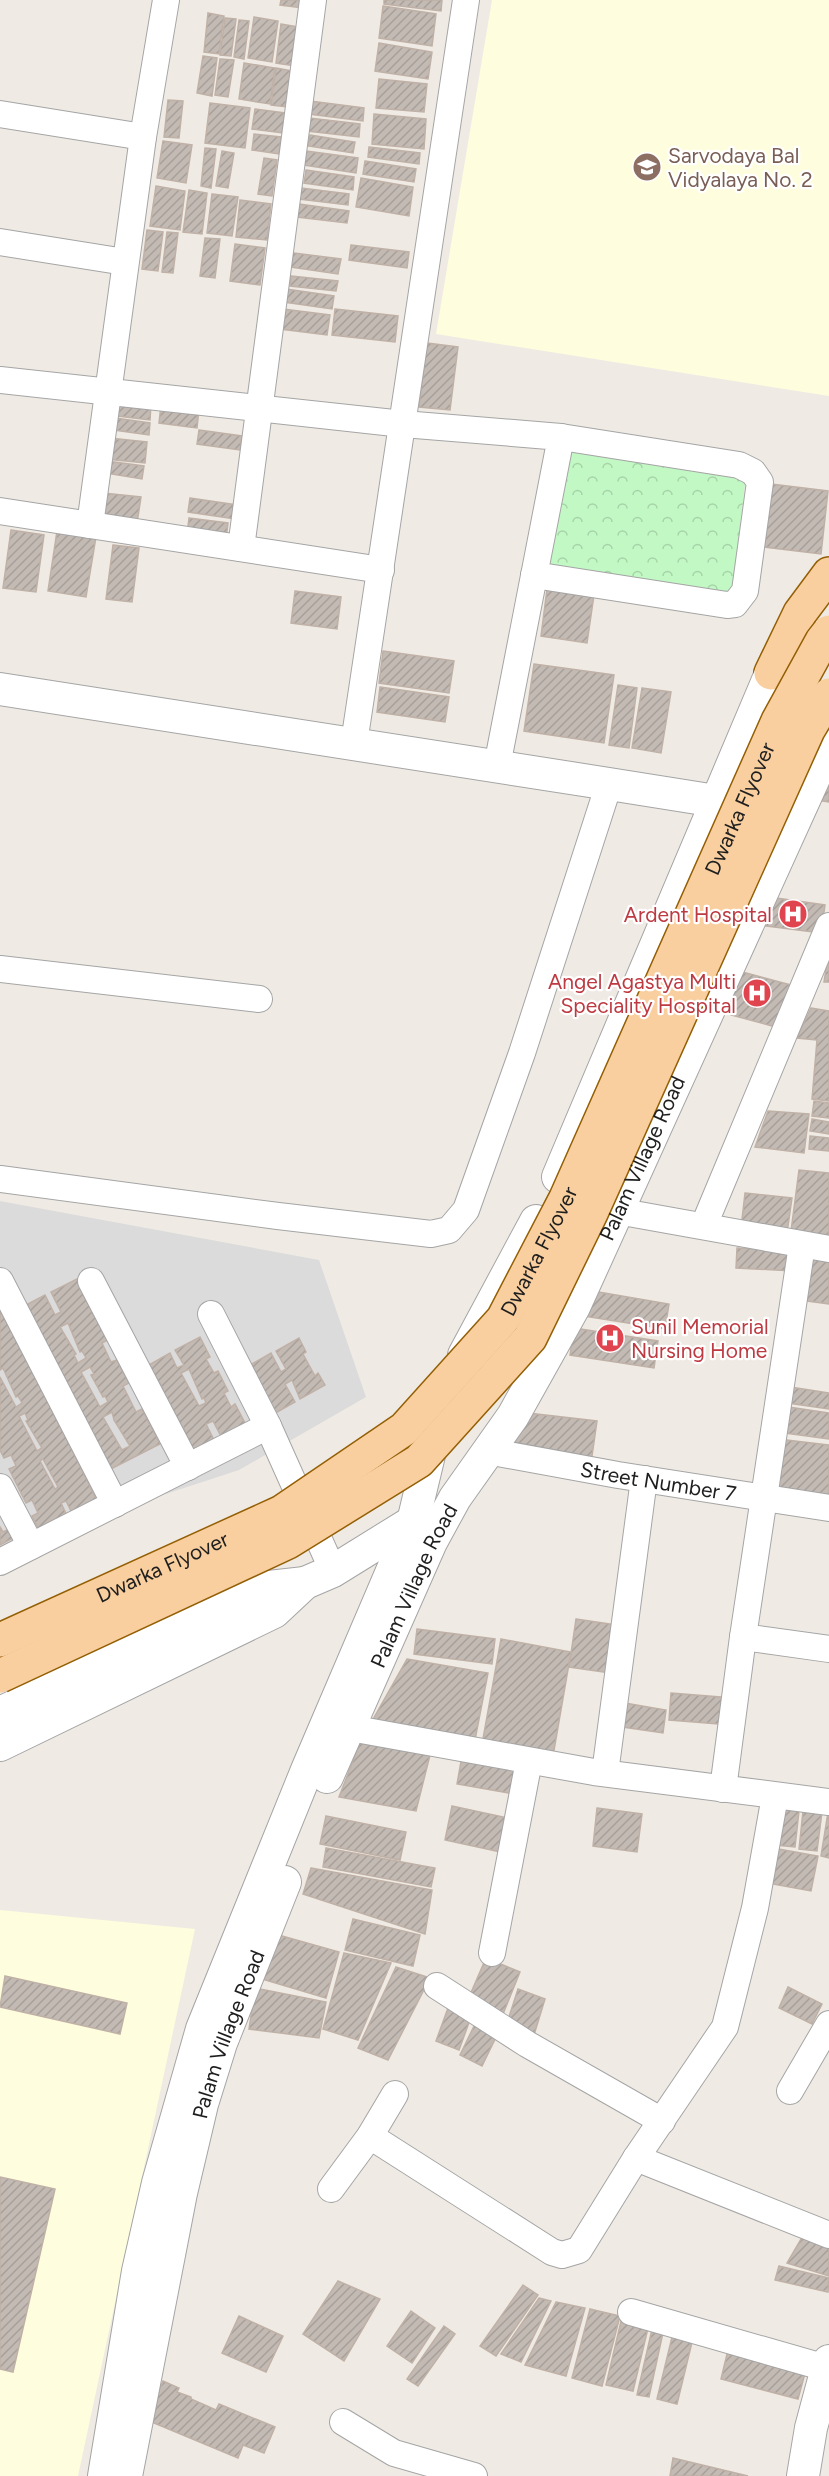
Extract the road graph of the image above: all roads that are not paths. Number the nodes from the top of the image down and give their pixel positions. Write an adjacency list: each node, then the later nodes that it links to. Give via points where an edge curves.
1 (166, 0): 5 (street)
2 (313, 0): 10 (street)
3 (466, 0): 11 (street)
4 (0, 114): 5 (street)
5 (143, 137): 7 (street)
6 (0, 242): 7 (street)
7 (125, 262): 9 (street)
8 (0, 380): 9 (street)
9 (109, 392): 10 (street); 14 (street)
10 (259, 407): 11 (street); 15 (street)
11 (403, 424): 12 (street); 16 (street)
12 (561, 437): 18 (street); 18 (street, via 739,465 753,472 760,482 745,591 735,604 727,605)
13 (0, 510): 14 (street)
14 (90, 525): 15 (street)
15 (241, 548): 16 (street)
16 (381, 570): 24 (street)
17 (829, 574): 21 (main road, via 800,613)
18 (534, 575): 26 (street)
19 (829, 592): 21 (street, Palam Village Road)
20 (829, 632): 55 (main road, Dwarka Flyover, bridge, via 778,722 566,1198 503,1319 404,1429 282,1512)
21 (771, 673): 28 (street, Palam Village Road)
22 (829, 695): 57 (main road, Dwarka Flyover, bridge, via 808,730 591,1213 530,1338 419,1461 288,1542)
23 (2, 696): 24 (street)
24 (354, 743): 26 (street)
25 (829, 744): 29 (street, Palam Village Road)
26 (497, 766): 27 (street)
27 (609, 784): 28 (street); 33 (street, via 522,1053 466,1210 449,1230 431,1234 325,1222)
28 (716, 801): 29 (street); 50 (street, Palam Village Road, via 552,1191 442,1401)
29 (792, 824): 34 (street, Palam Village Road)
30 (829, 926): 35 (street)
31 (0, 969): 32 (street)
32 (259, 999)
33 (0, 1179)
34 (617, 1211): 35 (street); 42 (street, Palam Village Road, via 574,1306 513,1416)
35 (704, 1225): 36 (street)
36 (802, 1245): 37 (street); 47 (street)
37 (829, 1249)
38 (0, 1281): 48 (street)
39 (91, 1281): 43 (street)
40 (212, 1314): 41 (street)
41 (267, 1426): 43 (street); 53 (street)
42 (487, 1451): 44 (street, Street Number 7); 46 (street, Palam Village Road)
43 (188, 1467): 48 (street)
44 (644, 1479): 47 (street, Street Number 7); 62 (street)
45 (0, 1486): 51 (street)
46 (455, 1498): 50 (street); 59 (street, Palam Village Road, via 431,1542)
47 (763, 1499): 49 (street, Street Number 7); 54 (street)
48 (115, 1504): 51 (street)
49 (829, 1508)
50 (413, 1522): 53 (street); 79 (street, Palam Village Road, via 202,2029 158,2183 138,2271)
51 (31, 1546): 52 (street)
52 (0, 1562)
53 (319, 1577): 58 (street, via 269,1587); 60 (street, via 274,1612)
54 (743, 1637): 56 (street); 63 (street)
55 (0, 1640)
56 (829, 1649)
57 (0, 1676)
58 (0, 1713)
59 (350, 1728): 61 (street); 80 (street, Palam Village Road, via 252,1963 202,2104)
60 (0, 1745)
61 (530, 1761): 62 (street); 66 (street)
62 (605, 1773): 63 (street)
63 (723, 1789): 64 (street)
64 (775, 1796): 65 (street); 71 (street, via 755,1908 725,2027)
65 (829, 1802)
66 (492, 1953)
67 (437, 1986): 71 (street, via 527,2044)
68 (829, 2024): 69 (street)
69 (790, 2091)
70 (395, 2094): 72 (street)
71 (662, 2121): 73 (street)
72 (370, 2136): 73 (street, via 562,2255 579,2250 585,2243); 74 (street)
73 (636, 2158): 75 (street)
74 (331, 2189)
75 (829, 2235)
76 (631, 2312): 77 (street)
77 (828, 2364): 82 (street)
78 (344, 2421): 81 (street, via 394,2453)
79 (104, 2476)
80 (126, 2476)
81 (474, 2476)
82 (802, 2476)

